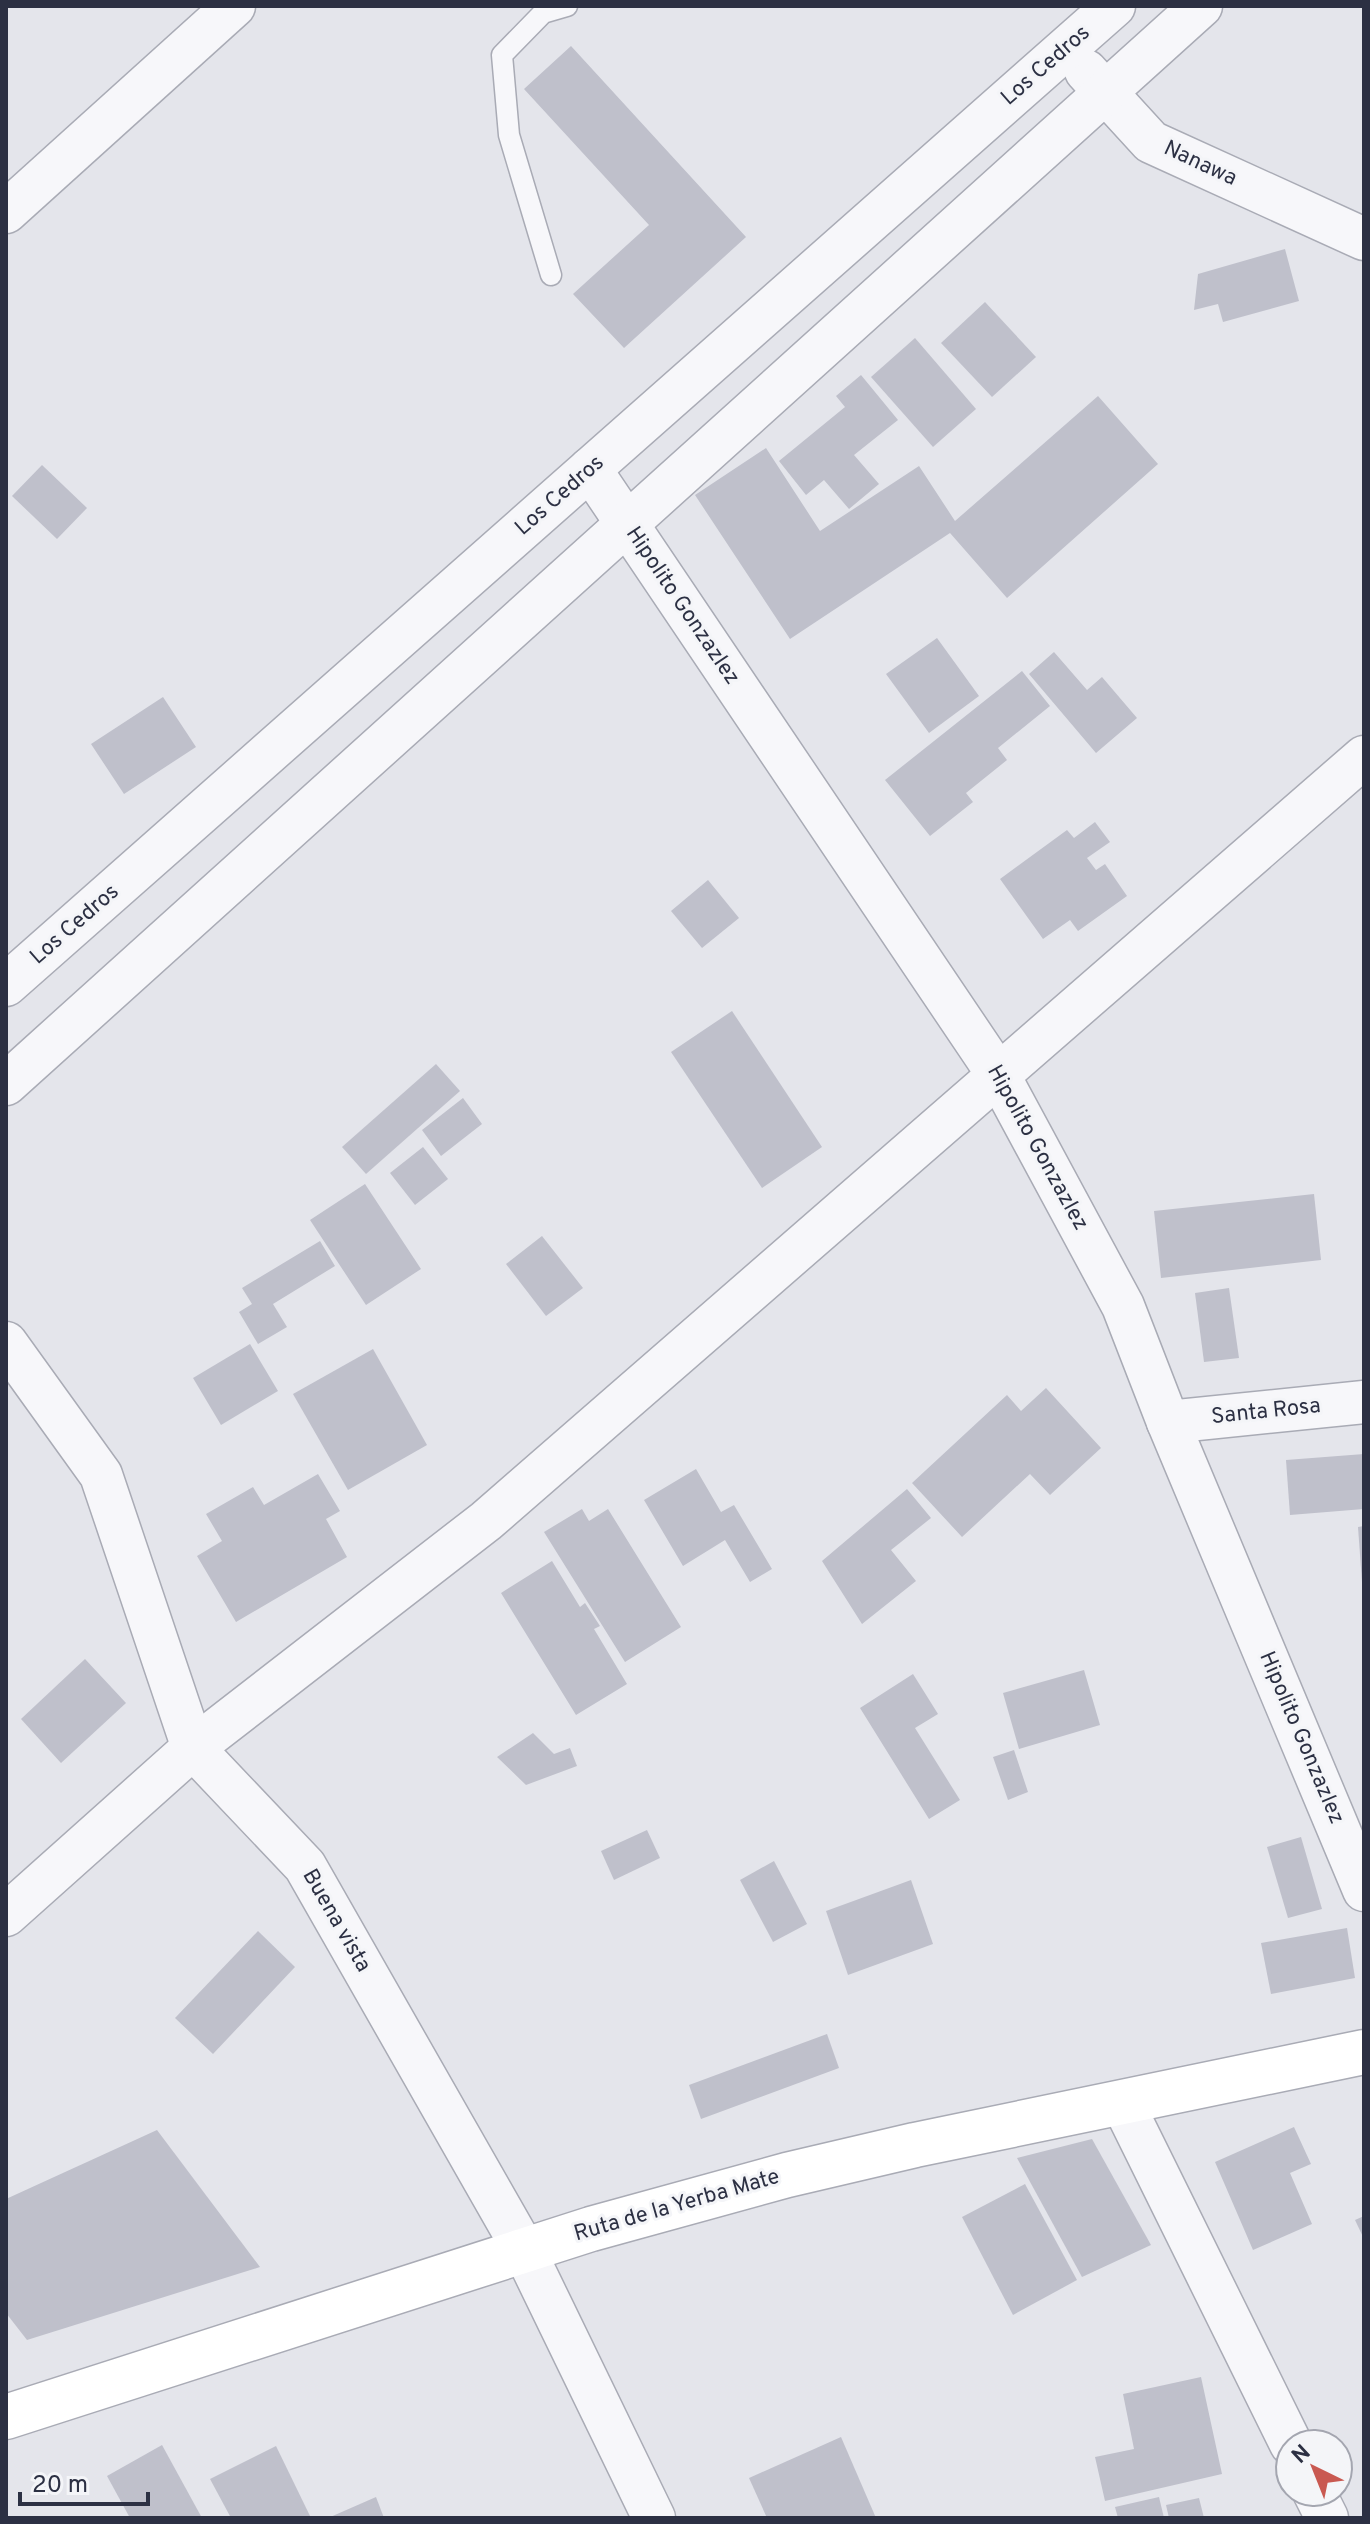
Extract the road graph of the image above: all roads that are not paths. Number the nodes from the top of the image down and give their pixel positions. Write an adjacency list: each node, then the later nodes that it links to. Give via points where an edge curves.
1 (234, 6): 7 (street)
2 (567, 6): 9 (lane, via 543,13 502,55 509,135)
3 (1201, 6): 6 (street)
4 (1101, 11): 5 (street, Los Cedros)
5 (1065, 49): 6 (street, Nanawa); 10 (street, Los Cedros)
6 (1105, 92): 8 (street, Nanawa, via 1151,142); 11 (street)
7 (6, 212)
8 (1364, 239)
9 (551, 275)
10 (590, 469): 11 (street, Hipolito Gonzazlez); 13 (street, Los Cedros)
11 (627, 524): 14 (street, Hipolito Gonzazlez); 15 (street)
12 (1364, 757): 14 (street)
13 (6, 985)
14 (999, 1076): 18 (street, Hipolito Gonzazlez, via 1123,1306); 19 (street, via 486,1521)
15 (6, 1084)
16 (6, 1343): 19 (street, Buena vista, via 101,1475)
17 (1364, 1402): 18 (street, Santa Rosa)
18 (1168, 1422): 20 (street, Hipolito Gonzazlez)
19 (193, 1748): 21 (street); 24 (street, Buena vista, via 305,1866)
20 (1364, 1890)
21 (6, 1915)
22 (1364, 2052): 23 (main road, Ruta de la Yerba Mate)
23 (1122, 2102): 24 (main road, Ruta de la Yerba Mate, via 787,2175); 26 (street)
24 (524, 2250): 25 (main road, Ruta de la Yerba Mate); 27 (street, Buena vista)
25 (6, 2417)
26 (1283, 2428)
27 (654, 2518)

